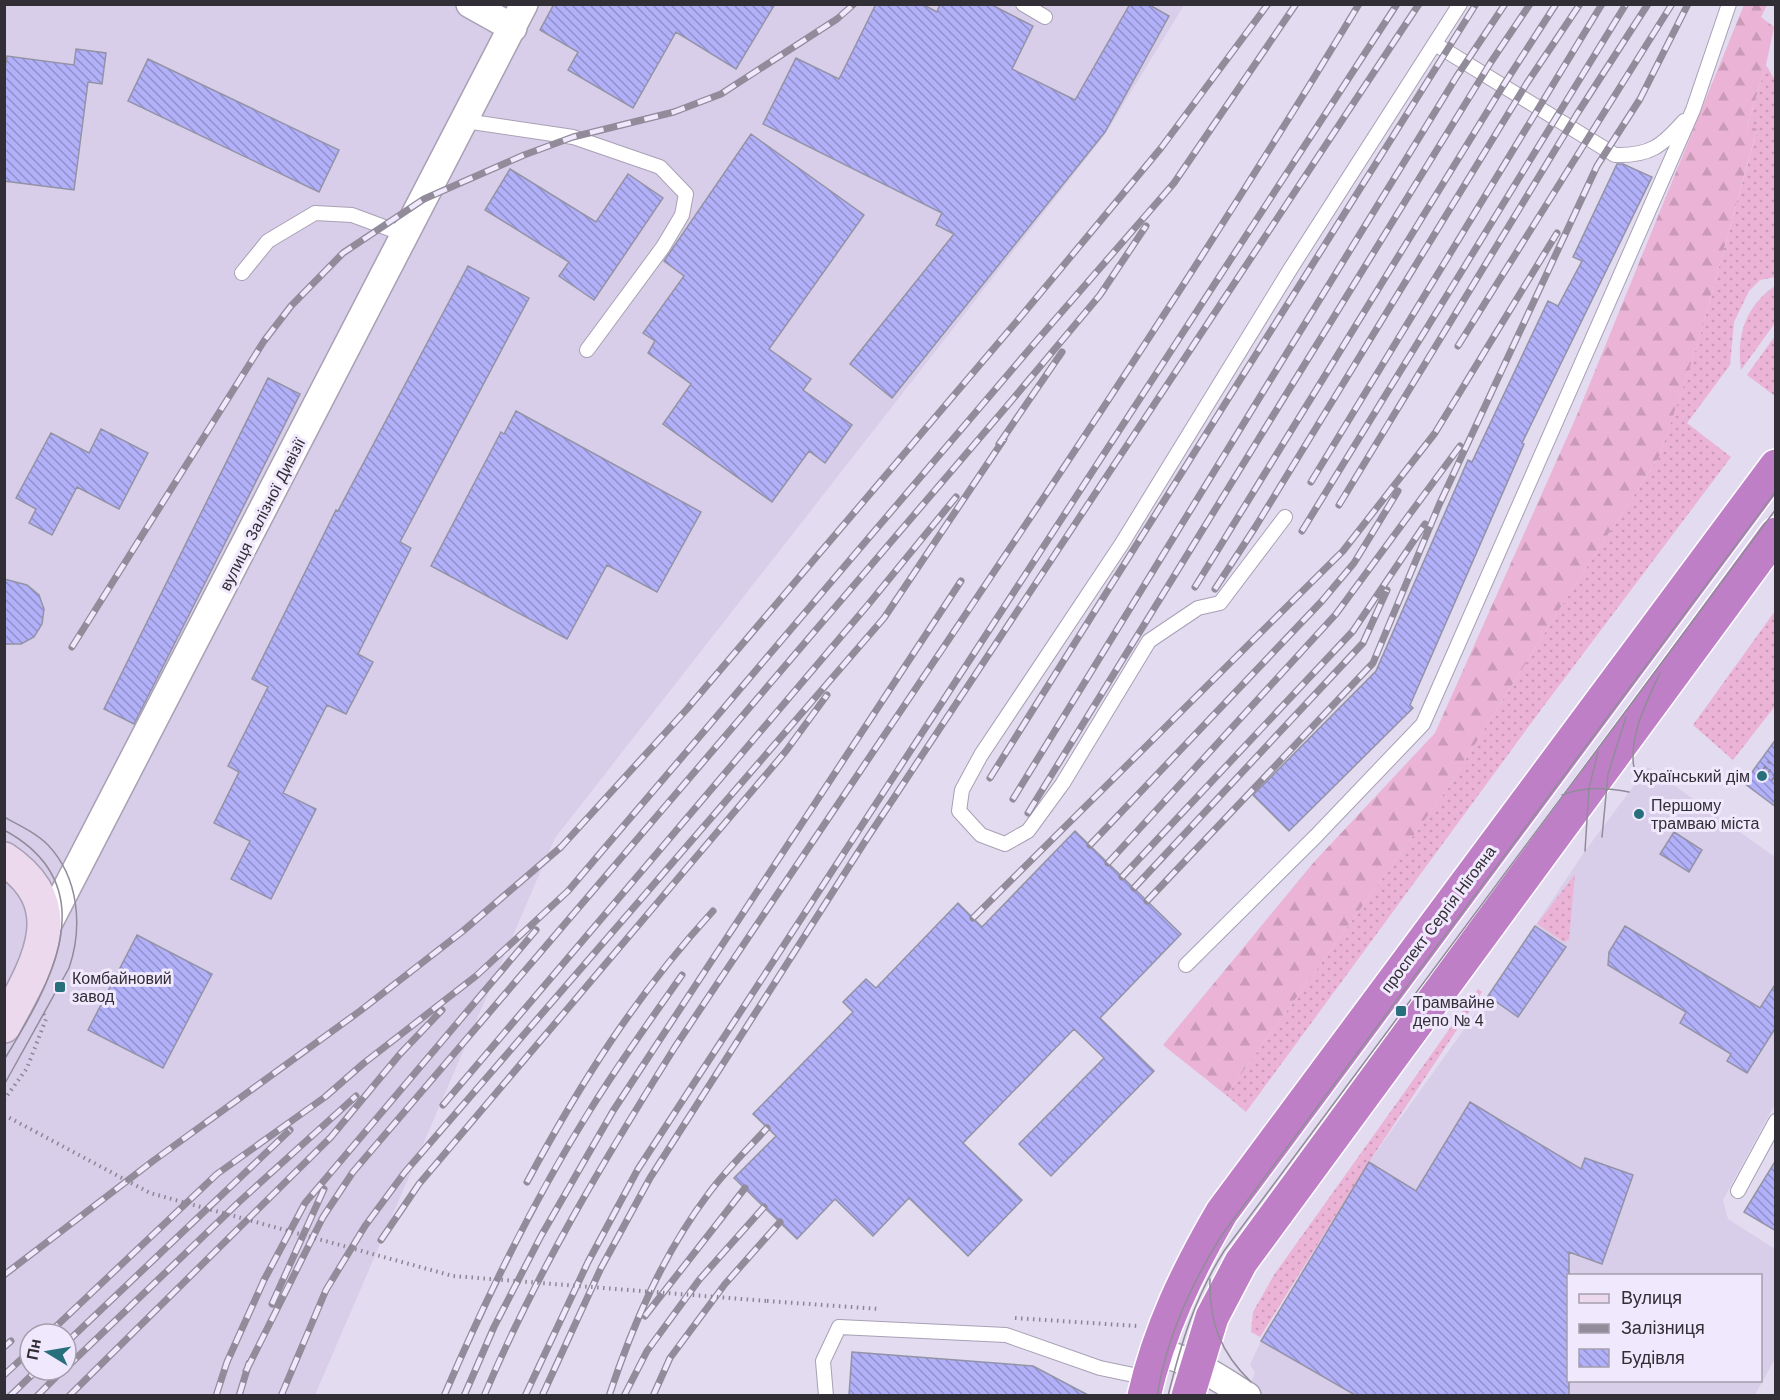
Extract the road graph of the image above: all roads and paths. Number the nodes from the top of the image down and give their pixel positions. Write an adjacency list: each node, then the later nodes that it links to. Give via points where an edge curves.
1 (470, 4): 5 (street)
2 (1023, 4): 6 (lane)
3 (1460, 4): 7 (lane)
4 (1729, 4): 8 (lane)
5 (512, 15): 9 (street, вулиця Залізної Дивізії)
6 (1046, 17)
7 (1435, 44): 8 (lane, via 1615,155 1632,156 1664,145); 14 (lane, via 1284,278 1121,545 981,755 962,790 959,811 981,835 1005,844 1028,831 1063,783 1149,641 1198,608 1220,603)
8 (1694, 110): 22 (lane, via 1423,724)
9 (465, 121): 10 (street, вулиця Залізної Дивізії); 12 (lane, via 573,136 660,167 686,194 682,215 663,247)
10 (406, 235): 11 (lane, via 352,215 315,213 268,241); 21 (street, вулиця Залізної Дивізії)
11 (242, 273)
12 (587, 350)
13 (1776, 466): 30 (highway, проспект Сергія Нігояна, via 1244,1180 1179,1291)
14 (1285, 517)
15 (1776, 534): 31 (highway, via 1241,1262 1212,1317)
16 (1770, 761): 17 (path)
17 (1765, 768): 18 (path); 18 (path, via 1759,773 1761,770)
18 (1773, 776): 19 (path)
19 (1776, 781)
20 (4, 859): 21 (street, via 38,894 45,910)
21 (45, 930): 23 (street, вулиця Залізної Дивізії)
22 (1186, 964)
23 (27, 983): 24 (street, вулиця Залізної Дивізії); 25 (path, via 46,1019 27,1068)
24 (4, 1026)
25 (4, 1100)
26 (4, 1115): 29 (path, bridge, via 150,1193 453,1276)
27 (1776, 1121): 28 (lane)
28 (1738, 1191)
29 (767, 1301)
30 (1149, 1375): 31 (street, via 1176,1356); 32 (lane, via 1100,1368 1006,1335 839,1327 823,1361)
31 (1192, 1380): 33 (street)
32 (826, 1395)
33 (1247, 1395)

